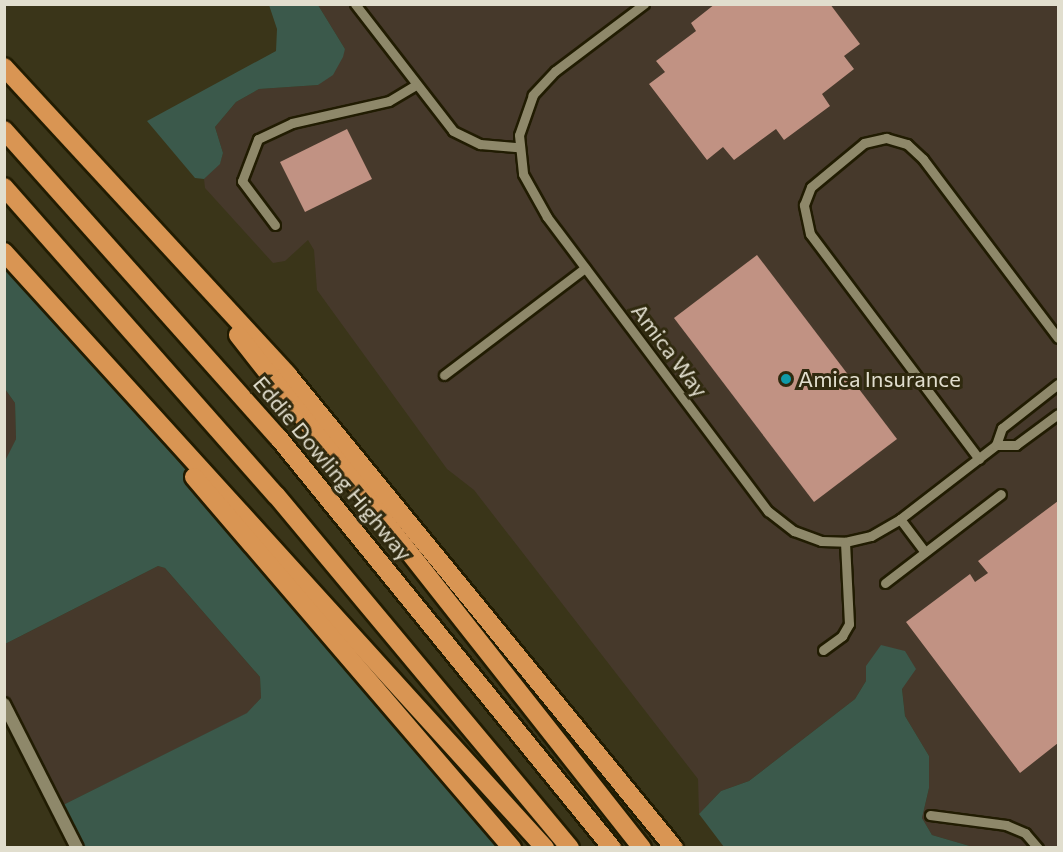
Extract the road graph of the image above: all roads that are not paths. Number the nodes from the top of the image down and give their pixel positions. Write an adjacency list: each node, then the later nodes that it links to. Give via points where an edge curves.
1 (355, 4): 4 (lane)
2 (644, 4): 6 (lane, Amica Way, via 543,82 526,108)
3 (4, 67): 8 (highway)
4 (416, 85): 6 (lane, via 461,137 480,144); 9 (lane, via 389,101 292,123 258,139 242,181)
5 (4, 130): 30 (highway, Eddie Dowling Highway, via 278,437)
6 (518, 147): 11 (lane, Amica Way, via 523,174 536,200)
7 (4, 187): 29 (highway, via 297,519)
8 (124, 197): 31 (highway, via 311,424); 32 (highway, via 287,374)
9 (275, 225)
10 (5, 253): 27 (highway, via 358,672); 28 (highway)
11 (585, 268): 13 (lane); 20 (lane, Amica Way, via 768,511 807,537)
12 (1059, 338): 17 (lane, via 923,159 907,144 886,138 864,143 811,187 804,206 810,234)
13 (444, 375)
14 (1059, 384): 16 (lane, Amica Way, via 1010,420 997,437)
15 (1059, 414): 16 (lane, Amica Way, via 1016,445)
16 (996, 446): 17 (lane, Amica Way)
17 (979, 459): 19 (lane, Amica Way)
18 (1001, 494): 21 (lane)
19 (900, 519): 20 (lane, Amica Way, via 871,536); 21 (lane)
20 (845, 542): 23 (lane, via 849,624 842,636)
21 (925, 552): 22 (lane)
22 (885, 583)
23 (823, 650)
24 (4, 704): 26 (street)
25 (930, 815): 33 (lane, via 1006,825 1025,833)
26 (78, 848)
27 (512, 848)
28 (545, 848)
29 (570, 848)
30 (612, 848)
31 (642, 848)
32 (674, 848)
33 (1038, 848)

